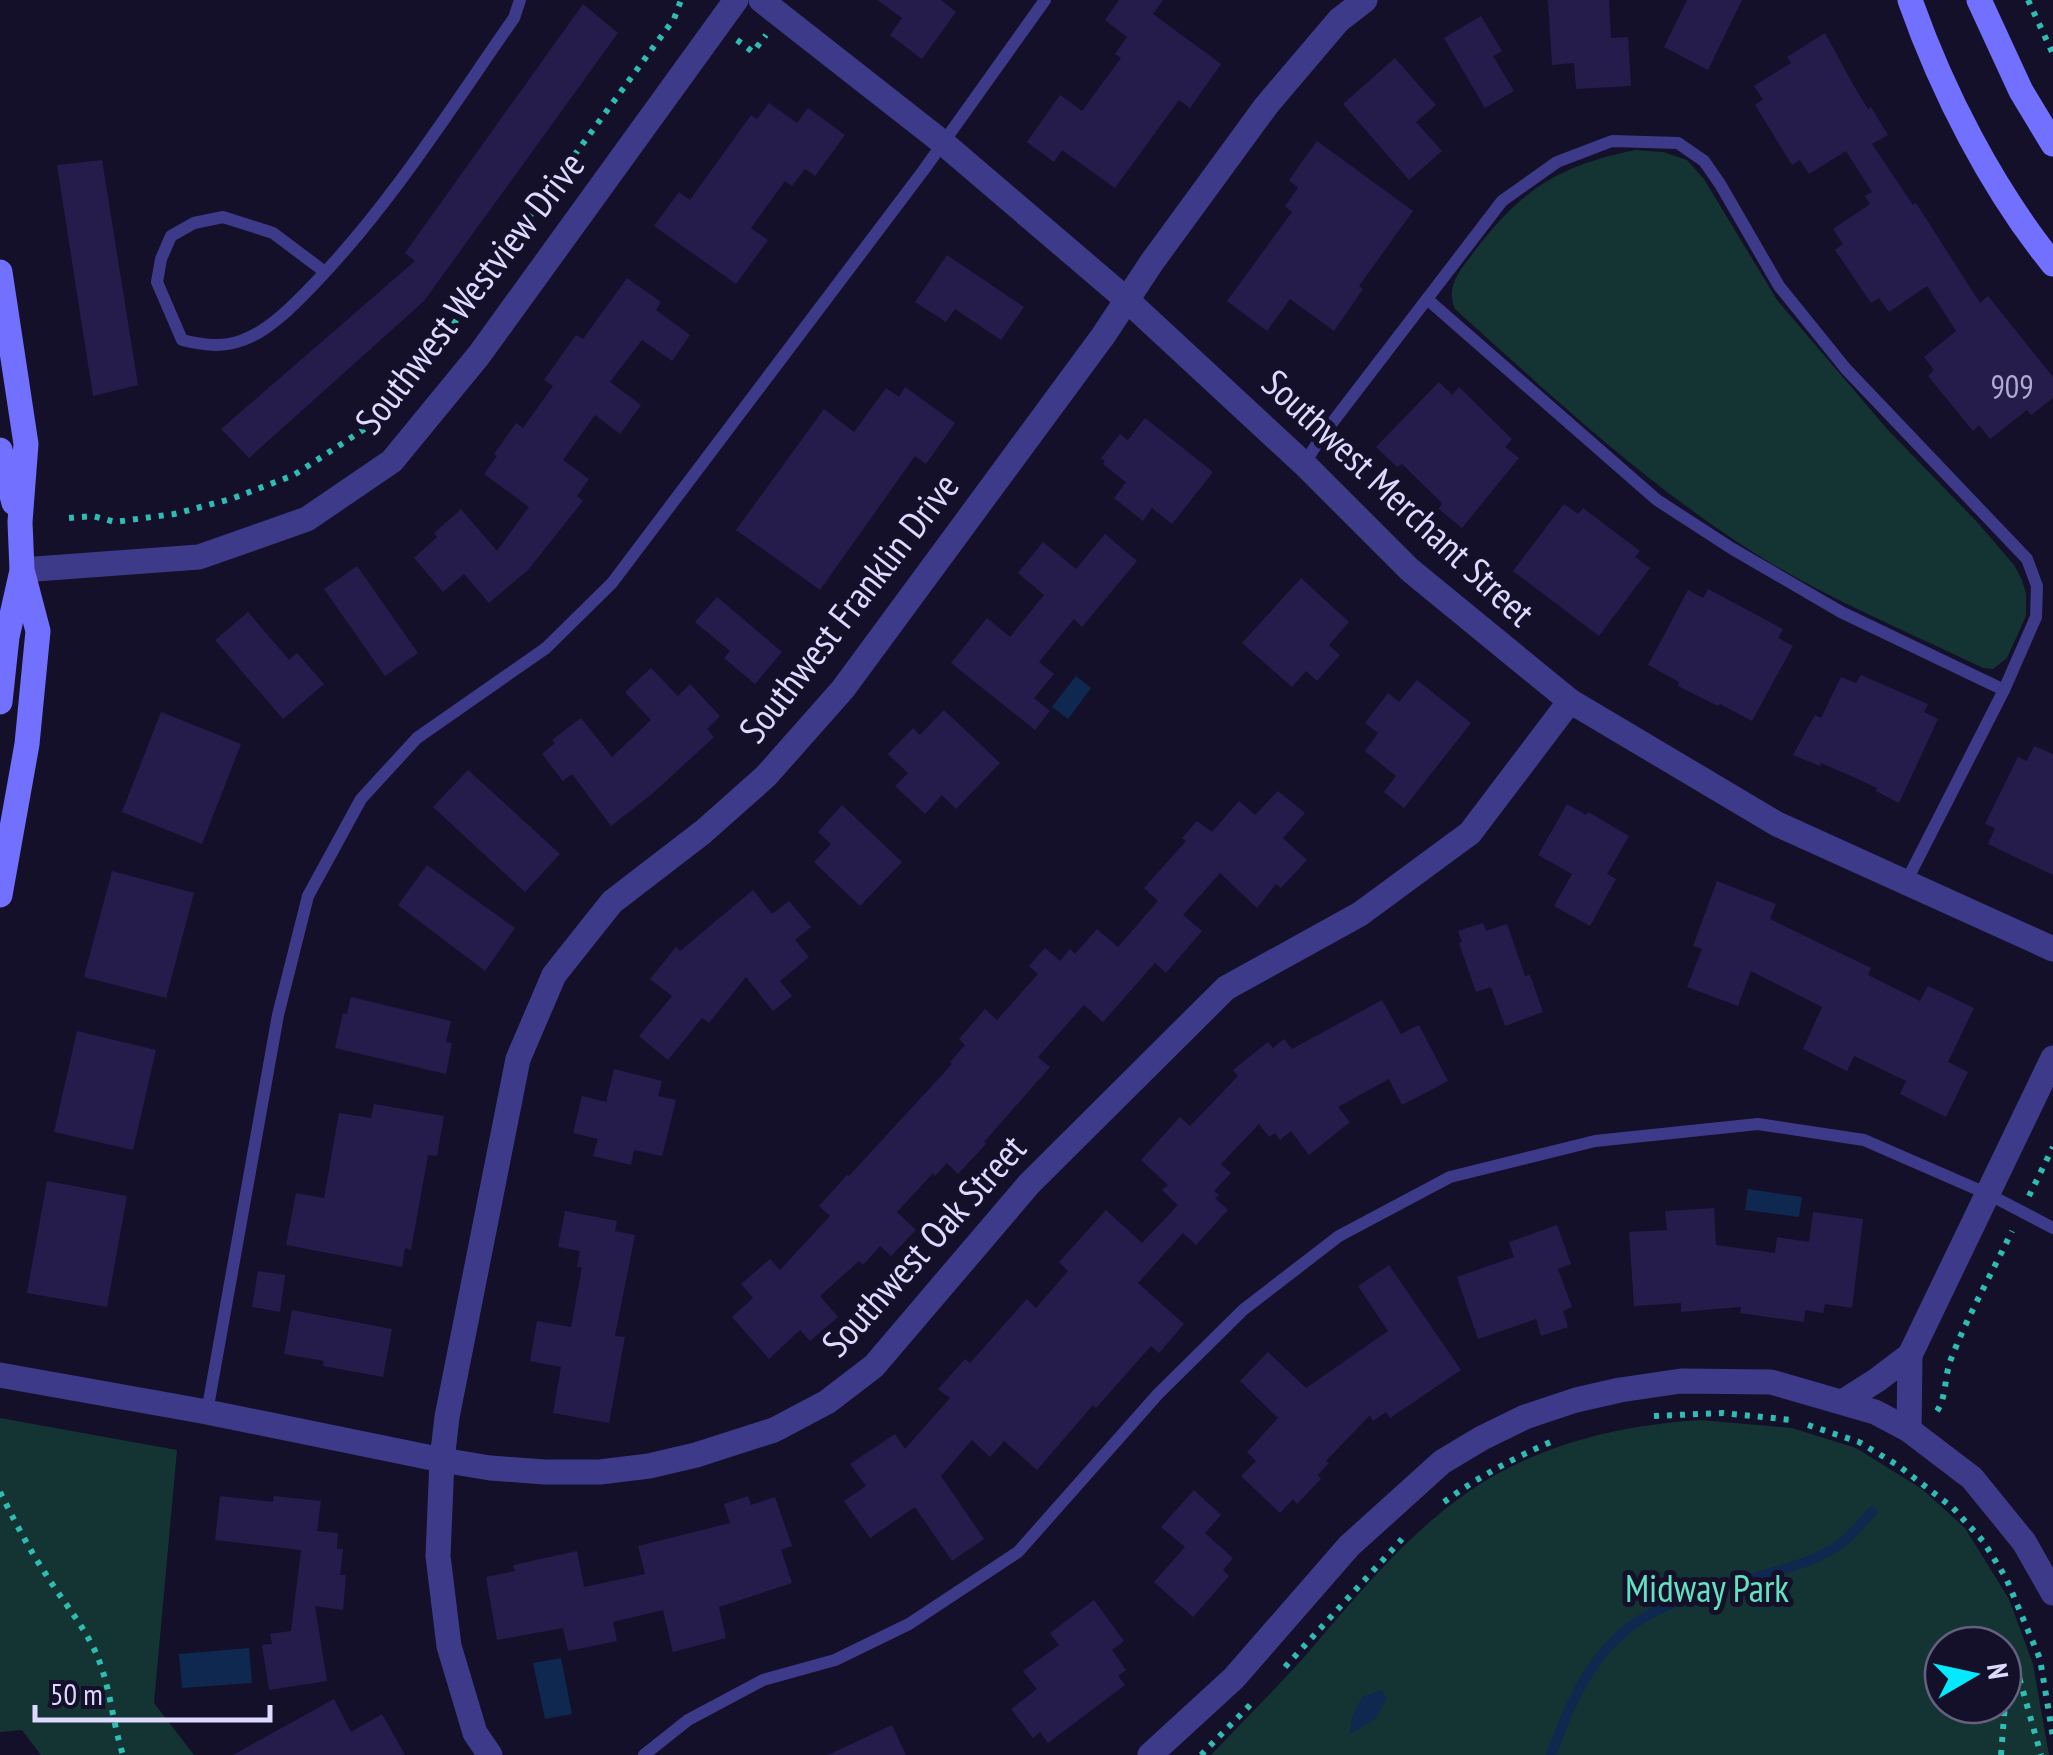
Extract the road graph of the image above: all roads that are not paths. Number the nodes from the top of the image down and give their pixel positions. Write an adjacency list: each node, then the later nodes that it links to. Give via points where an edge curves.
1 (520, 0): 12 (lane, via 514,18 400,179)
2 (736, 0): 18 (street, Southwest Westview Drive, via 479,355 392,460 307,518 198,557)
3 (762, 0): 8 (street, Southwest Merchant Street)
4 (1044, 0): 8 (lane)
5 (1366, 0): 14 (street, Southwest Franklin Drive, via 1339,20 1266,106)
6 (1910, 0): 10 (street, via 1960,116)
7 (1979, 0): 9 (street)
8 (942, 142): 14 (street, Southwest Merchant Street); 31 (lane, via 612,584 546,648 417,738 361,799 308,896 282,998)
9 (2053, 144)
10 (2053, 264)
11 (0, 272): 17 (street, via 26,444)
12 (326, 272): 12 (lane, via 287,312 244,340 208,347 182,340 157,282 171,236 194,222 223,217 273,234)
13 (1428, 299): 16 (lane); 19 (lane, via 1658,500 1841,612); 19 (lane, via 1502,201 1557,162 1612,141 1678,143 1704,160 1778,286 1846,368 2027,559 2037,586 2036,617)
14 (1127, 300): 16 (street, Southwest Merchant Street); 33 (street, Southwest Franklin Drive, via 842,689 766,776 612,902 554,975 518,1059)
15 (0, 450): 17 (street)
16 (1304, 464): 20 (street, Southwest Merchant Street, via 1410,570)
17 (20, 522): 18 (street)
18 (22, 570): 21 (street); 23 (street, via 38,631 27,744)
19 (2004, 690): 22 (lane)
20 (1570, 701): 22 (street, Southwest Merchant Street, via 1776,824); 33 (street, Southwest Oak Street, via 1470,833 1360,914 1226,988 1029,1184 874,1366 827,1402 774,1430 649,1466 544,1472)
21 (0, 702)
22 (1906, 882): 24 (street, Southwest Merchant Street)
23 (0, 896)
24 (2053, 948)
25 (2053, 1058): 26 (street)
26 (1988, 1194): 27 (lane); 28 (street); 36 (lane, via 1864,1140 1758,1124 1595,1142 1450,1177 1340,1236 1243,1310 1158,1394 1018,1552 909,1624 835,1660 763,1680 688,1720)
27 (2053, 1228)
28 (1910, 1355): 30 (street); 32 (street)
29 (0, 1375): 31 (street, Southwest Oak Street)
30 (1844, 1402): 32 (street); 37 (street, via 1772,1382 1681,1381 1576,1400 1482,1438 1442,1462 1361,1535 1234,1678)
31 (207, 1412): 33 (street, Southwest Oak Street)
32 (1920, 1424): 34 (street, via 2024,1542)
33 (442, 1460): 35 (street, Southwest Franklin Drive, via 438,1556 449,1646 475,1733)
34 (2053, 1593)
35 (490, 1755)
36 (644, 1755)
37 (1150, 1755)

